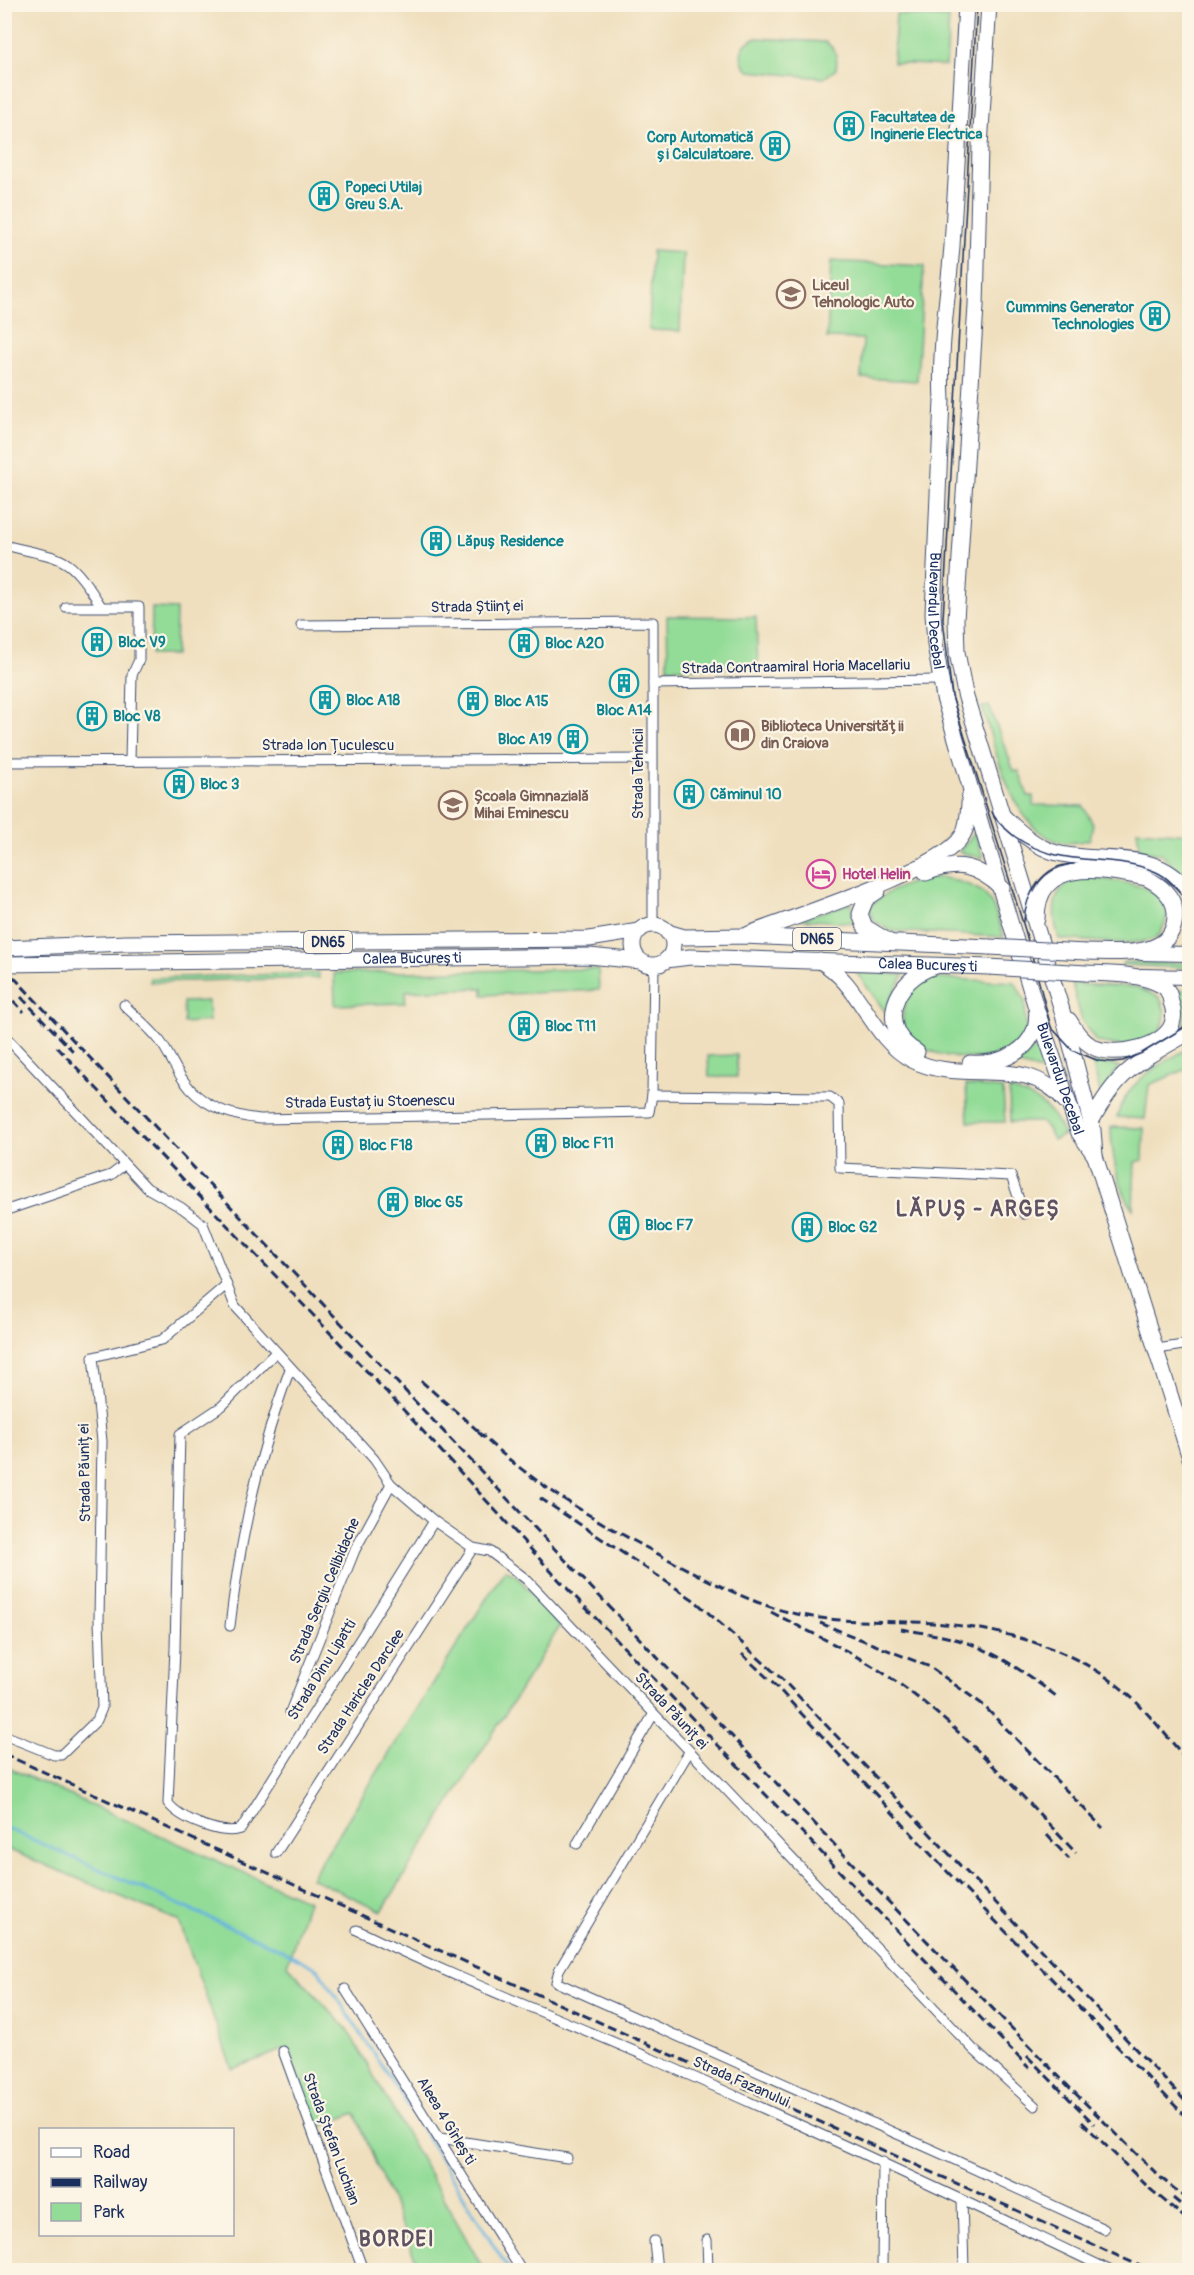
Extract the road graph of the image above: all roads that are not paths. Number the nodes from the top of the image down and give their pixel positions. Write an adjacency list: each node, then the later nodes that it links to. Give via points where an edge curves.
1 (966, 4): 8 (main road, Bulevardul Decebal, via 940,367 933,619)
2 (989, 4): 14 (main road, Bulevardul Decebal, via 976,306 956,620 961,680)
3 (4, 545): 4 (street, via 50,553 70,564)
4 (101, 606): 5 (street); 11 (street, via 139,607 139,660 132,675)
5 (66, 607)
6 (653, 622): 7 (street, Strada Științei); 9 (street, Strada Tehnicii)
7 (301, 625)
8 (940, 680): 9 (street, Strada Contraamiral Horia Macellariu); 13 (main road, Bulevardul Decebal)
9 (653, 684): 10 (street, Strada Tehnicii)
10 (652, 759): 11 (street, Strada Ion Țuculescu); 18 (street, Strada Tehnicii)
11 (130, 760): 12 (street, Strada Ion Țuculescu)
12 (4, 762)
13 (971, 786): 15 (main road, Bulevardul Decebal); 19 (main road, via 965,830 949,850 855,895)
14 (1000, 813): 16 (main road, via 1016,829 1055,852 1156,864); 17 (main road, Bulevardul Decebal)
15 (1002, 889): 20 (main road, via 976,869 941,867 876,892 866,899 860,914 865,927); 34 (main road, Bulevardul Decebal)
16 (1190, 892)
17 (1037, 926): 23 (main road, via 1040,901 1050,881 1058,876 1088,871 1146,878 1165,892 1175,916 1165,942); 33 (main road, Bulevardul Decebal)
18 (653, 929): 19 (main road, Calea București / DN65, via 684,937); 21 (main road, Calea București / DN65, via 589,939); 27 (main road, via 672,944); 27 (main road, via 634,939 633,949)
19 (743, 936): 20 (main road, Calea București / DN65)
20 (890, 942): 23 (main road, Calea București / DN65, bridge)
21 (96, 944): 22 (main road, Calea București / DN65); 25 (main road)
22 (10, 948)
23 (1137, 953): 24 (main road, Calea București)
24 (1190, 954)
25 (96, 961): 27 (main road, Calea București / DN65, via 589,956); 28 (main road, Calea București / DN65)
26 (820, 961): 27 (main road, Calea București / DN65, via 690,957); 29 (main road, Calea București / DN65); 38 (main road, via 834,969 853,990 879,1031 914,1061 963,1072 1023,1074 1048,1083)
27 (654, 962): 37 (street)
28 (4, 964)
29 (944, 964): 30 (main road, Calea București, bridge); 34 (main road, via 915,975 896,1001 896,1033 923,1056 946,1061 997,1061 1018,1052 1034,1031)
30 (1136, 975): 31 (main road, Calea București); 33 (main road, via 1164,987 1172,1006 1169,1030 1143,1046 1118,1053 1094,1047 1078,1036)
31 (1190, 978)
32 (124, 1005): 37 (street, Strada Eustațiu Stoenescu, via 160,1041 184,1082 196,1094 222,1111 241,1117 649,1112)
33 (1061, 1007): 39 (main road, Bulevardul Decebal)
34 (1037, 1011): 38 (main road, Bulevardul Decebal)
35 (1190, 1032): 39 (main road, via 1142,1060 1116,1081)
36 (4, 1035): 41 (street, Strada Păuniței)
37 (652, 1095): 43 (street, via 830,1097 839,1104 840,1168 1011,1176)
38 (1072, 1109): 40 (main road, Bulevardul Decebal, via 1079,1133)
39 (1091, 1122): 40 (main road, Bulevardul Decebal)
40 (1095, 1156): 46 (main road, Bulevardul Decebal)
41 (124, 1165): 42 (street, via 111,1175); 44 (street, Strada Păuniței, via 147,1188 203,1224)
42 (4, 1211)
43 (1024, 1214)
44 (225, 1286): 47 (street, Strada Păuniței, via 235,1306); 56 (street, Strada Păuniței, via 162,1340 98,1354 91,1362 102,1441 102,1708 97,1720 61,1755)
45 (1190, 1344): 46 (street)
46 (1157, 1349): 49 (main road, Bulevardul Decebal)
47 (275, 1353): 48 (street, Strada Păuniței); 51 (street, Strada Dinu Lipatti, via 222,1406 180,1434 168,1803 176,1812 233,1832 245,1823)
48 (290, 1369): 50 (street, Strada Păuniței, via 375,1459); 53 (street, via 263,1445 237,1568)
49 (1190, 1458)
50 (391, 1484): 51 (street, Strada Păuniței); 54 (street, Strada Sergiu Celibidache, via 355,1550)
51 (434, 1521): 52 (street, Strada Păuniței)
52 (473, 1548): 55 (street, Strada Păuniței, via 489,1551 526,1579); 59 (street, Strada Hariclea Darclee)
53 (230, 1626)
54 (290, 1712)
55 (653, 1715): 57 (street, Strada Păuniței); 58 (street)
56 (4, 1735)
57 (689, 1752): 63 (street, Strada Păuniței, via 973,2049); 68 (street, via 556,1982)
58 (577, 1844)
59 (276, 1853)
60 (357, 1930): 66 (street, Strada Fazanului)
61 (345, 1989): 64 (street, Aleea 4 Gîrlești)
62 (284, 2051): 71 (street, Strada Ștefan Luchian)
63 (1035, 2106)
64 (440, 2138): 65 (street); 72 (street, Aleea 4 Gîrlești)
65 (567, 2158)
66 (883, 2162): 67 (street, Strada Fazanului); 75 (street)
67 (962, 2200): 76 (street); 77 (street, Strada Fazanului)
68 (1104, 2229)
69 (707, 2240): 74 (street)
70 (654, 2241): 73 (street)
71 (363, 2271)
72 (521, 2271)
73 (657, 2271)
74 (708, 2271)
75 (882, 2271)
76 (964, 2271)
77 (1109, 2271)

